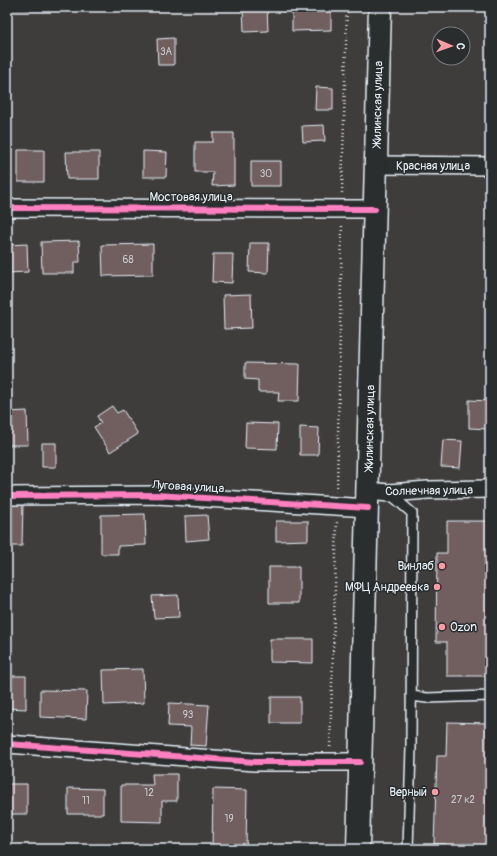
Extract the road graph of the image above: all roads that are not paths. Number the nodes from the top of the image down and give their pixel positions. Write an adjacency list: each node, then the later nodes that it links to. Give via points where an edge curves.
1 (380, 7): 2 (main road, Жилинская улица)
2 (377, 165): 3 (street, Красная улица); 5 (main road, Жилинская улица)
3 (490, 166)
4 (7, 208): 5 (street, Мостовая улица)
5 (375, 209): 8 (main road, Жилинская улица)
6 (490, 489): 8 (street, Солнечная улица, via 428,490)
7 (7, 496): 8 (street, Луговая улица, via 156,495 337,506)
8 (375, 497): 9 (lane, via 412,513); 12 (main road, Жилинская улица)
9 (411, 696): 10 (lane); 14 (lane)
10 (490, 696)
11 (7, 744): 12 (street, via 255,762)
12 (360, 762): 13 (main road, Жилинская улица)
13 (358, 849)
14 (408, 849)

